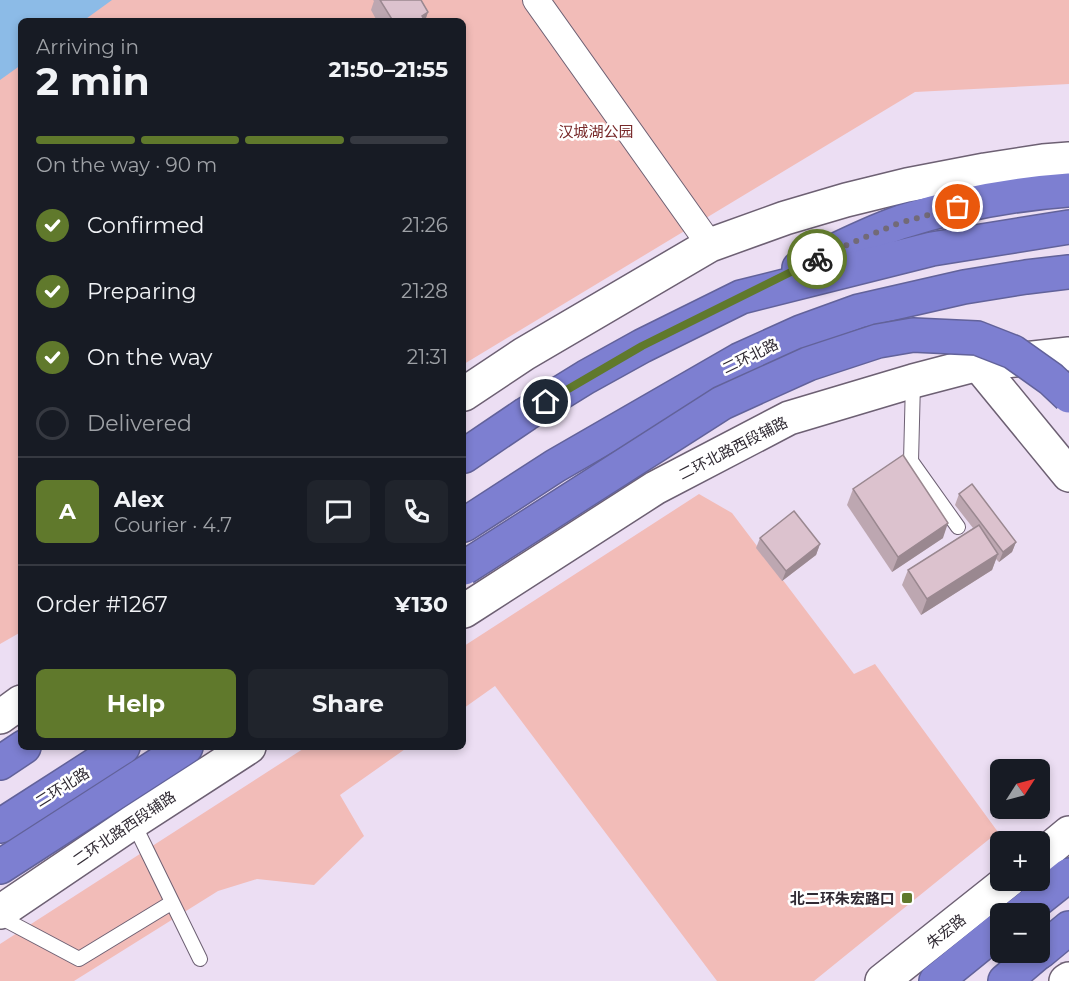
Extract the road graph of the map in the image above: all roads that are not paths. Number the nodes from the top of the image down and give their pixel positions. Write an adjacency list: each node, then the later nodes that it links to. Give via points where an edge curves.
1 (536, 0): 5 (street)
2 (1069, 159): 5 (main road, via 907,185 785,218)
3 (1069, 190): 7 (highway, via 996,198 899,223)
4 (1069, 227): 7 (highway, via 932,249)
5 (710, 245): 11 (main road, via 524,354)
6 (1069, 272): 15 (highway, 二环北路, via 964,287 860,311 801,332 739,360 555,466)
7 (741, 297): 13 (highway, via 586,377)
8 (1069, 354): 9 (main road, 二环北路西段辅路)
9 (978, 364): 10 (main road, 二环北路西段辅路); 14 (main road)
10 (913, 381): 16 (lane, via 911,461); 18 (main road, 二环北路西段辅路, via 789,418 655,488)
11 (466, 393)
12 (1069, 396): 17 (highway, bridge, via 1013,352 977,338 913,335 878,341 808,364 722,403)
13 (466, 455)
14 (1069, 475)
15 (466, 524)
16 (958, 527)
17 (466, 567)
18 (466, 609)
19 (18, 704): 20 (main road)
20 (0, 717)
21 (20, 750): 25 (highway)
22 (118, 750): 27 (highway, 二环北路)
23 (181, 750): 30 (highway)
24 (244, 750): 26 (main road, 二环北路西段辅路)
25 (0, 763)
26 (133, 822): 33 (lane); 35 (main road, 二环北路西段辅路)
27 (0, 826)
28 (1069, 833): 29 (main road)
29 (1050, 849)
30 (0, 867)
31 (1069, 875): 34 (highway)
32 (995, 891): 42 (main road, 朱宏路)
33 (171, 903): 36 (lane, via 79,958); 40 (lane)
34 (1034, 903)
35 (0, 912)
36 (0, 917)
37 (1069, 928): 39 (highway)
38 (990, 937): 43 (highway)
39 (1050, 943)
40 (200, 959)
41 (1026, 963): 44 (highway)
42 (882, 981)
43 (936, 981)
44 (1005, 981)

